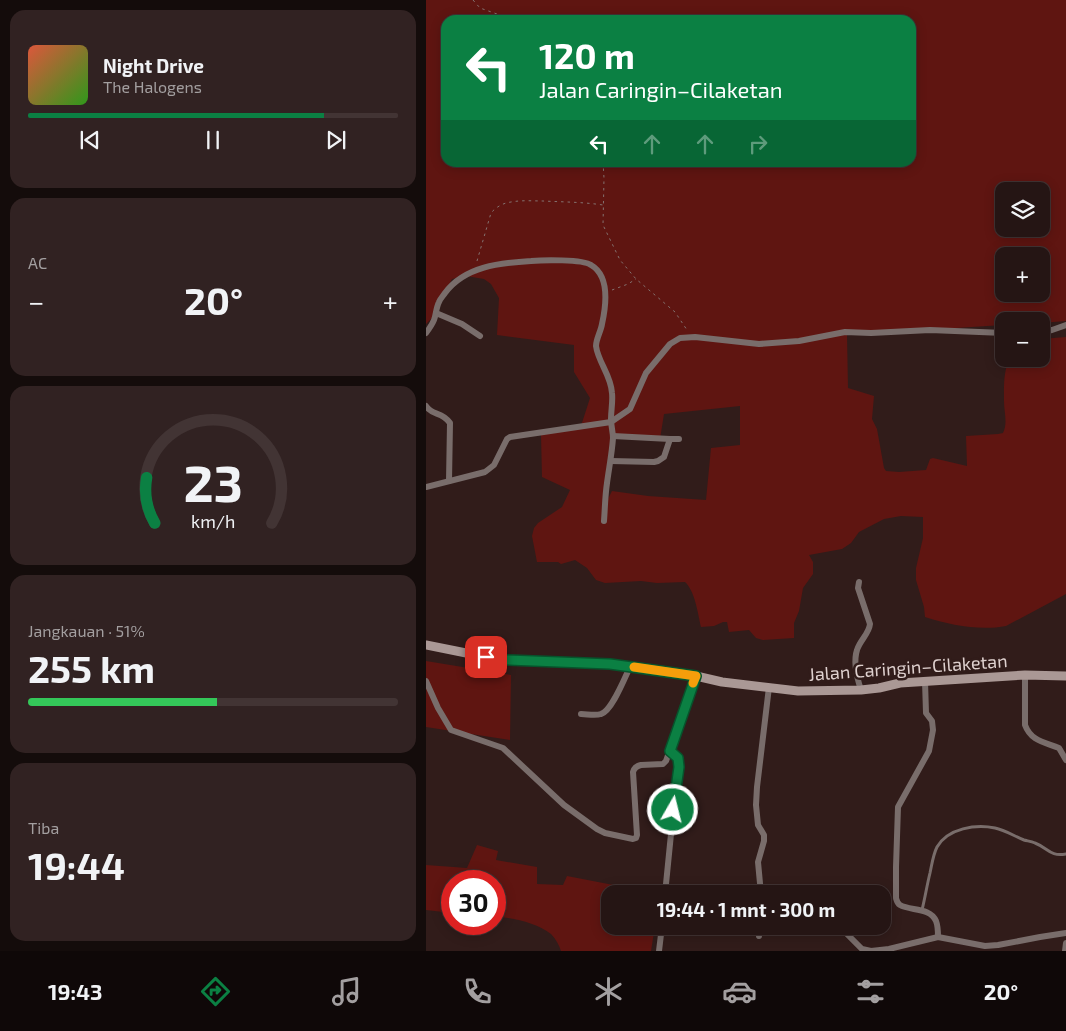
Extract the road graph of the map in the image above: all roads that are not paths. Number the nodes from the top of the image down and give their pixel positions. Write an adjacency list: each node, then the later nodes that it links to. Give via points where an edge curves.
1 (436, 313): 4 (street); 6 (street); 8 (street, via 448,290 471,271 539,260 591,265 598,272 606,292 596,346 612,390)
2 (1066, 325): 3 (street)
3 (1050, 330)
4 (426, 333)
5 (995, 333): 8 (street, via 845,332 799,341 759,344 680,338 670,344 646,373 630,409)
6 (480, 336)
7 (426, 406): 13 (street, via 429,411 446,417 450,423)
8 (611, 422): 9 (street); 13 (street, via 510,437 491,468)
9 (613, 436): 10 (street); 12 (street)
10 (670, 439): 11 (street); 12 (street, via 664,457 658,461)
11 (679, 439)
12 (611, 461): 15 (street)
13 (448, 481): 14 (street)
14 (426, 487)
15 (604, 521)
16 (859, 582): 25 (street, via 870,624 857,649 857,678)
17 (426, 645): 18 (street, Jalan Caringin–Cilaketan, via 507,660)
18 (630, 666): 20 (street, Jalan Caringin–Cilaketan); 26 (street, via 607,710 602,714)
19 (1025, 675): 21 (street, Jalan Caringin–Cilaketan); 23 (street, Jalan Caringin–Cilaketan); 28 (street, via 1025,725 1028,732 1033,738 1059,748)
20 (696, 676): 24 (street, Jalan Caringin–Cilaketan); 27 (street)
21 (1066, 676)
22 (426, 681): 27 (street, via 451,730 503,748 564,805 604,833 636,838 634,769 641,765 664,764)
23 (925, 681): 25 (street, Jalan Caringin–Cilaketan); 32 (street, via 926,713 932,721 933,730 929,751 898,807 896,867 898,903)
24 (769, 687): 25 (street, Jalan Caringin–Cilaketan, via 798,691); 31 (street, via 757,787 758,825 764,835 758,862)
25 (861, 690)
26 (581, 714)
27 (670, 751): 30 (street, via 678,758 679,767)
28 (1066, 760)
29 (1066, 854): 32 (lane, via 1052,854 1042,846 996,828 982,826 959,830 944,838 938,846)
30 (666, 885)
31 (760, 885)
32 (922, 910): 36 (street, via 935,919)
33 (1066, 933): 38 (street)
34 (661, 935): 39 (street)
35 (848, 935): 36 (street, via 862,949 871,951)
36 (938, 937): 38 (street)
37 (1066, 943): 40 (street)
38 (998, 948)
39 (659, 951)
40 (1065, 951)

